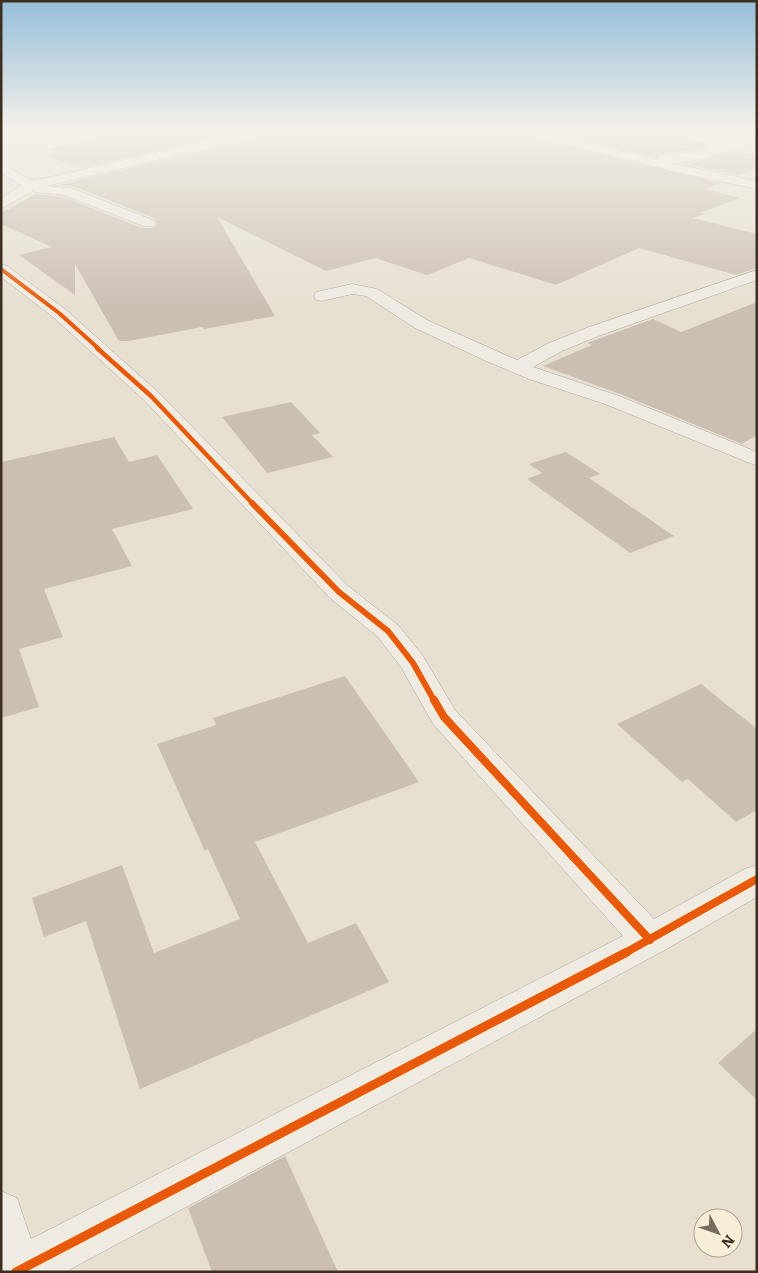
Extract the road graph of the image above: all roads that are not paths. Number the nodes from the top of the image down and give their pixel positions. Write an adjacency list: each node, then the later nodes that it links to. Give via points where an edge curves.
1 (22, 190): 3 (street)
2 (62, 190): 4 (street)
3 (1, 204)
4 (148, 223)
5 (1, 269): 11 (street, via 59,313 151,396 339,592 388,631 413,663 444,717)
6 (757, 275): 8 (street, via 578,338)
7 (322, 296): 8 (street, via 352,289 371,292 421,324)
8 (519, 368): 9 (street, via 612,400)
9 (757, 460)
10 (757, 879): 11 (street)
11 (650, 940): 13 (street)
12 (1, 1214): 13 (street)
13 (16, 1272)

